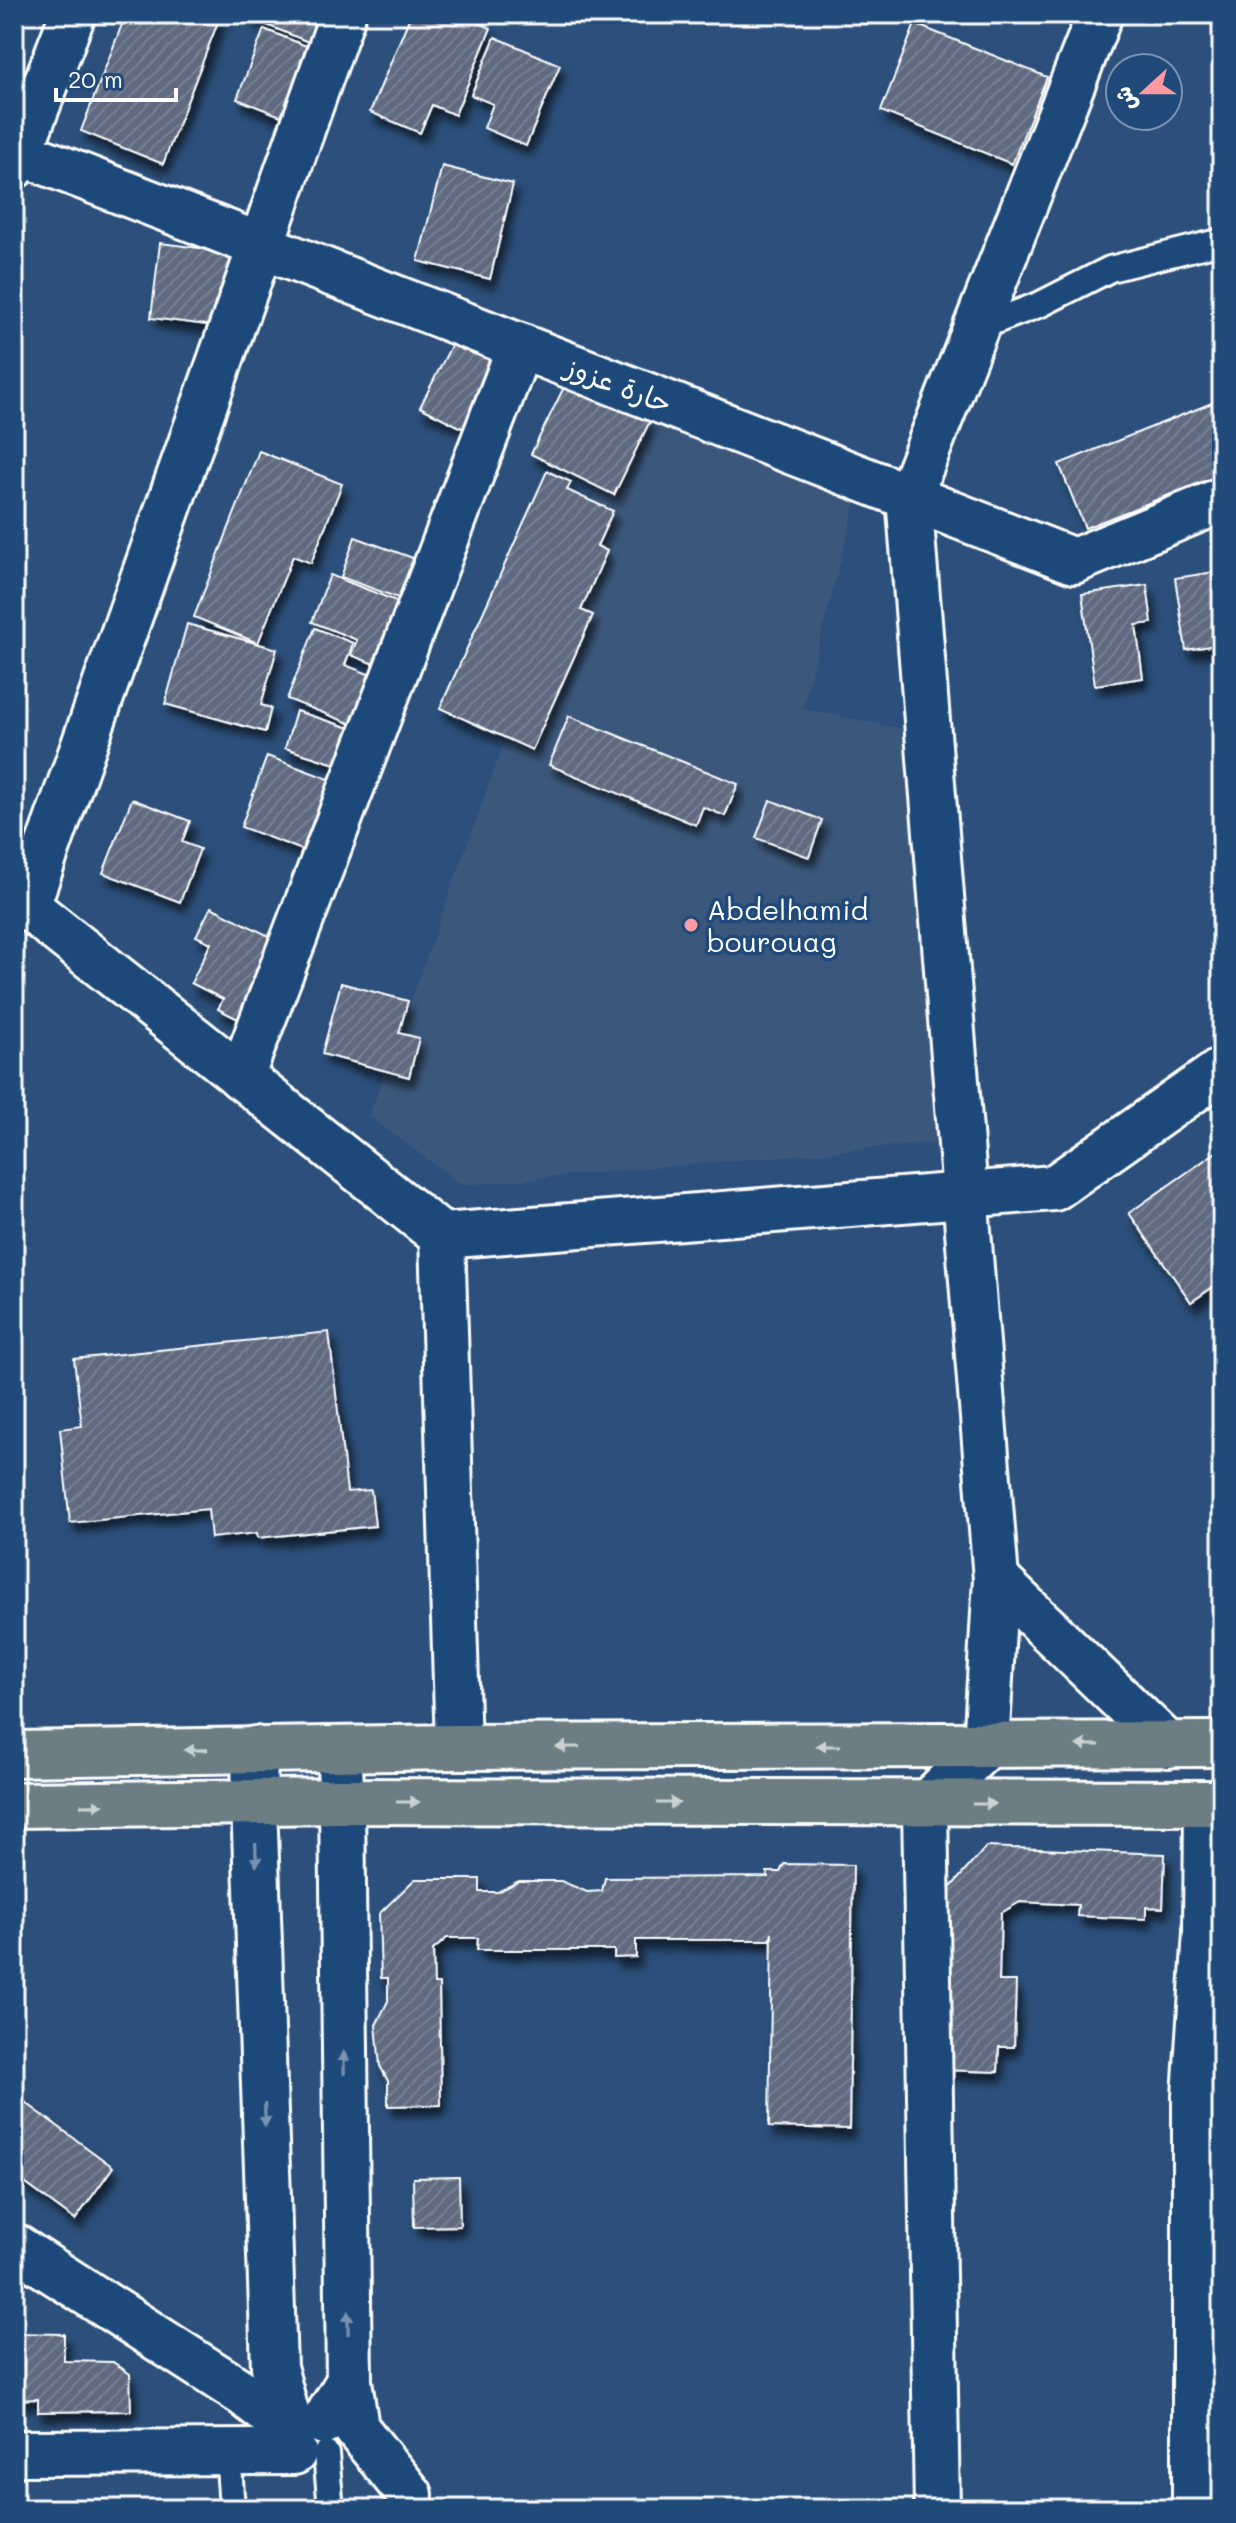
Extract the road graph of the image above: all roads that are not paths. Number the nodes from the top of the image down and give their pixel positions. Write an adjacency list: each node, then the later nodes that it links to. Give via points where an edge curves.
1 (73, 14): 4 (street)
2 (343, 14): 6 (street)
3 (1100, 14): 7 (street)
4 (16, 156): 6 (street, حارة عزوز)
5 (1222, 241): 7 (lane, via 1110,269 1041,304)
6 (261, 246): 8 (street, حارة عزوز); 11 (street)
7 (977, 328): 9 (street)
8 (520, 346): 9 (street, حارة عزوز); 13 (street)
9 (909, 497): 10 (street, حارة عزوز, via 1074,561); 14 (street)
10 (1222, 500)
11 (20, 901): 13 (street)
12 (1222, 1070): 14 (street, via 1054,1188)
13 (241, 1077): 15 (street)
14 (966, 1195): 15 (street); 16 (street)
15 (442, 1236): 20 (street)
16 (996, 1579): 18 (street); 19 (street)
17 (1222, 1744): 18 (main road)
18 (1168, 1745): 19 (main road, one-way to 19)
19 (986, 1746): 20 (main road, one-way to 20); 28 (street)
20 (458, 1747): 22 (main road)
21 (255, 1749): 22 (main road); 23 (main road, one-way to 23); 25 (street)
22 (339, 1751): 24 (street)
23 (14, 1754)
24 (342, 1801): 25 (main road); 28 (main road, one-way to 28); 33 (street, one-way to 24)
25 (254, 1803): 27 (main road, one-way to 25); 32 (street, one-way to 32)
26 (1215, 1803): 28 (main road, one-way to 26); 29 (street)
27 (14, 1805)
28 (925, 1805): 41 (street)
29 (1214, 1932): 30 (street)
30 (1208, 2095): 42 (street)
31 (14, 2246): 32 (street)
32 (259, 2380): 34 (street); 35 (street)
33 (349, 2381): 34 (street); 38 (street, via 356,2428)
34 (313, 2441): 36 (street); 38 (street); 40 (lane)
35 (173, 2451): 36 (street); 37 (street)
36 (228, 2451): 39 (lane)
37 (14, 2453)
38 (420, 2502)
39 (232, 2509)
40 (331, 2509)
41 (937, 2509)
42 (1195, 2509)

